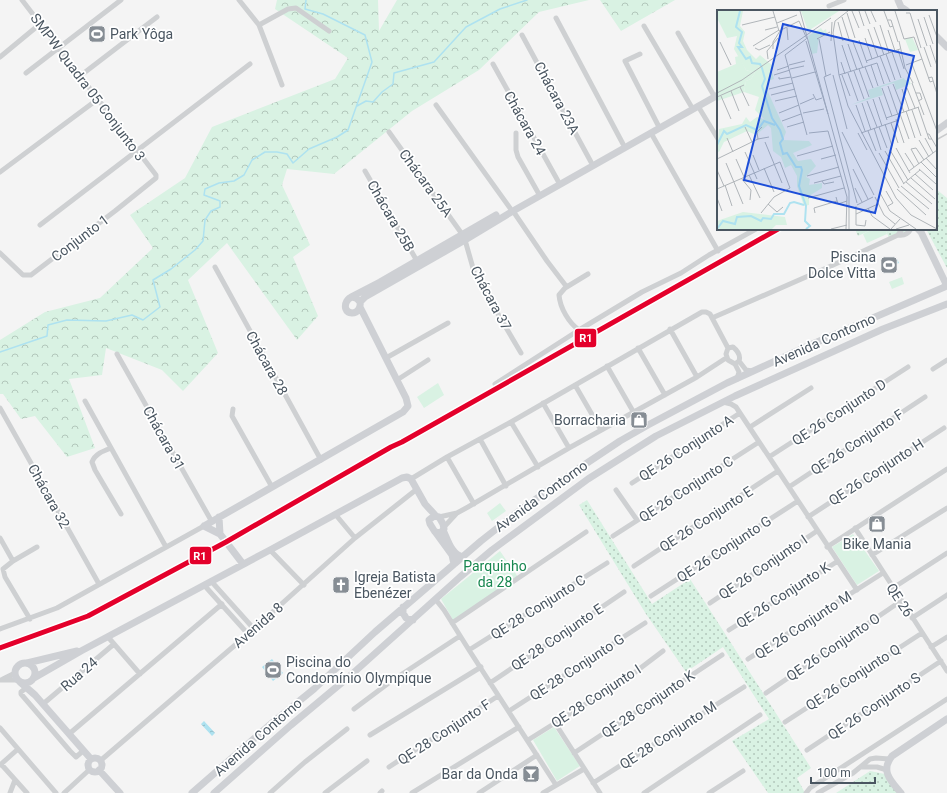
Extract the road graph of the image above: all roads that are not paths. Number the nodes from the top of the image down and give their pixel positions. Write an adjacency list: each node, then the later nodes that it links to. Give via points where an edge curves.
1 (22, 0): 12 (street, SMPW Quadra 05 Conjunto 3)
2 (122, 0): 20 (street)
3 (238, 0): 13 (street)
4 (844, 0): 7 (street)
5 (898, 0): 8 (street)
6 (901, 0): 9 (street)
7 (829, 6)
8 (906, 10)
9 (906, 10)
10 (157, 17): 26 (street)
11 (556, 18): 39 (street)
12 (40, 24): 20 (street, SMPW Quadra 05 Conjunto 3); 22 (street)
13 (259, 25): 15 (street, via 288,8 296,8); 27 (street)
14 (644, 26): 31 (street)
15 (329, 31)
16 (678, 33): 28 (street)
17 (522, 35): 41 (street, Chácara 23A)
18 (937, 37): 19 (street)
19 (947, 46)
20 (59, 48): 25 (street); 26 (street, SMPW Quadra 05 Conjunto 3)
21 (640, 54): 33 (street, via 625,61)
22 (0, 57)
23 (250, 64): 40 (street)
24 (493, 64): 45 (street, Chácara 24)
25 (26, 73)
26 (80, 76): 29 (street, SMPW Quadra 05 Conjunto 3)
27 (282, 85)
28 (716, 93): 31 (street)
29 (98, 99): 40 (street, SMPW Quadra 05 Conjunto 3); 43 (street)
30 (436, 104): 47 (street)
31 (695, 106): 33 (street); 37 (street); 38 (street)
32 (947, 123): 34 (street)
33 (658, 125): 39 (street)
34 (937, 131)
35 (389, 132): 55 (street, Chácara 25A)
36 (516, 133): 46 (street, via 518,157)
37 (651, 133): 46 (street); 56 (street)
38 (717, 138)
39 (623, 144): 41 (street)
40 (137, 151): 44 (street, SMPW Quadra 05 Conjunto 3); 48 (street)
41 (591, 162): 45 (street)
42 (365, 171): 58 (street, Chácara 25B)
43 (0, 172)
44 (155, 174): 57 (street, Conjunto 1, via 154,181 31,275 23,276)
45 (558, 181): 46 (street)
46 (539, 194): 47 (street)
47 (511, 209): 55 (street); 62 (street)
48 (40, 225)
49 (754, 230): 56 (street)
50 (901, 230): 54 (street)
51 (910, 230): 54 (street)
52 (919, 230): 63 (street, via 942,275)
53 (922, 230): 61 (street)
54 (898, 235): 68 (street)
55 (464, 237): 58 (street); 66 (street, via 365,297); 76 (street, Chácara 37, via 475,275)
56 (718, 251): 71 (street)
57 (0, 253)
58 (417, 261): 64 (street)
59 (214, 267): 117 (street, Chácara 28)
60 (588, 274): 62 (street)
61 (947, 274)
62 (566, 286): 71 (street, via 560,293 560,302 571,322)
63 (945, 287): 73 (street, Avenida Contorno)
64 (351, 298): 66 (street, via 355,297); 67 (street, via 345,303 348,311)
65 (947, 304): 82 (street, Avenida Contorno)
66 (360, 305): 67 (street, via 357,311); 70 (street)
67 (352, 313): 70 (street, via 362,318)
68 (712, 318): 72 (street, via 710,314 702,312); 75 (street)
69 (448, 323): 78 (street)
70 (369, 326): 78 (street)
71 (579, 330): 91 (street)
72 (670, 330): 74 (street); 88 (street)
73 (808, 346): 82 (street); 87 (street, Avenida Contorno)
74 (638, 348): 84 (street); 95 (street)
75 (728, 348): 79 (street); 83 (street, via 733,347 736,350 740,357)
76 (521, 353)
77 (117, 354): 139 (street, Chácara 31)
78 (386, 358): 90 (street)
79 (726, 358): 83 (street); 88 (street)
80 (428, 360): 90 (street)
81 (947, 360): 86 (street)
82 (810, 361): 96 (street, Avenida Contorno)
83 (737, 363): 87 (street); 89 (street, via 739,372)
84 (607, 366): 92 (street); 105 (street)
85 (908, 367): 116 (street, QE 26 Conjunto D)
86 (933, 369)
87 (753, 372): 89 (street, Avenida Contorno)
88 (697, 376): 95 (street)
89 (736, 379): 94 (street, Avenida Contorno)
90 (397, 380): 117 (street, via 408,402 405,411)
91 (495, 384)
92 (575, 385): 100 (street); 110 (street)
93 (811, 388): 108 (street)
94 (712, 391): 104 (street, via 710,396 700,403); 131 (street, Avenida Contorno, via 620,441)
95 (664, 395): 105 (street)
96 (735, 396): 99 (street, Avenida Contorno); 101 (street)
97 (924, 398): 125 (street, QE 26 Conjunto F)
98 (85, 402): 113 (street)
99 (723, 402): 101 (street); 104 (street, Avenida Contorno)
100 (543, 403): 107 (street); 114 (street)
101 (736, 407): 106 (street)
102 (0, 408): 165 (street, Chácara 32)
103 (233, 409): 124 (street, via 232,416)
104 (704, 411): 141 (street, Avenida Contorno, via 656,436 593,476)
105 (634, 413): 110 (street)
106 (740, 413): 108 (street); 122 (street, QE 26 Conjunto A)
107 (511, 422): 111 (street); 118 (street)
108 (750, 427): 112 (street)
109 (944, 428): 136 (street, QE 26 Conjunto H)
110 (602, 430): 114 (street)
111 (480, 439): 115 (street); 123 (street)
112 (759, 442): 116 (street); 138 (street, QE 26 Conjunto C)
113 (111, 448): 133 (street, via 94,457 92,462); 152 (street)
114 (569, 448): 118 (street)
115 (446, 457): 121 (street); 129 (street)
116 (769, 457): 120 (street)
117 (321, 460): 124 (street)
118 (538, 467): 123 (street)
119 (947, 468): 142 (street)
120 (778, 472): 125 (street); 162 (street, QE 26 Conjunto E)
121 (411, 479): 126 (street); 134 (street, via 404,477)
122 (632, 483)
123 (506, 486): 129 (street)
124 (272, 487): 135 (street)
125 (789, 487): 128 (street)
126 (417, 489): 137 (street); 149 (street, Avenida 8)
127 (616, 490): 138 (street)
128 (798, 501): 136 (street); 173 (street, QE 26 Conjunto G)
129 (474, 504): 132 (street)
130 (947, 508): 155 (street)
131 (519, 511): 141 (street, via 527,521); 156 (street, Avenida Contorno)
132 (457, 513): 137 (street); 143 (street)
133 (121, 514)
134 (335, 514): 149 (street); 153 (street)
135 (219, 517): 139 (street); 146 (street)
136 (808, 517): 144 (street)
137 (435, 518): 143 (street); 143 (street, via 431,528)
138 (637, 520): 147 (street, QE 26 Conjunto C)
139 (212, 522): 140 (street)
140 (204, 526): 146 (street); 152 (street)
141 (524, 526): 174 (street, Avenida Contorno, via 486,555)
142 (854, 528): 150 (street); 155 (street, QE 26)
143 (441, 530): 156 (street, via 453,550); 161 (street)
144 (817, 531): 150 (street); 177 (street, QE 26 Conjunto I)
145 (586, 532): 184 (street)
146 (220, 534): 160 (street)
147 (614, 536)
148 (0, 538): 157 (street)
149 (355, 538): 167 (street, Avenida 8)
150 (827, 546): 158 (street)
151 (37, 547): 157 (street)
152 (166, 547): 165 (street)
153 (270, 550): 160 (street); 167 (street)
154 (947, 553): 168 (street)
155 (872, 556): 163 (street, QE 26)
156 (463, 557): 161 (street, Avenida Contorno)
157 (13, 561): 182 (street, via 2,570)
158 (838, 561): 169 (street); 188 (street, QE 26 Conjunto K)
159 (607, 563): 196 (street, QE 28 Conjunto C)
160 (243, 564): 164 (street)
161 (454, 564): 178 (street, Avenida Contorno)
162 (634, 566)
163 (883, 573): 168 (street, QE 26); 169 (street, QE 26 Conjunto M)
164 (211, 581): 166 (street); 172 (street)
165 (99, 584): 182 (street, via 57,608)
166 (204, 585): 176 (street); 192 (street)
167 (304, 585): 187 (street, Avenida 8)
168 (893, 588): 175 (street, QE 26)
169 (857, 590): 200 (street, QE 26 Conjunto M)
170 (624, 592): 209 (street, QE 28 Conjunto E)
171 (947, 595): 181 (street)
172 (225, 596): 176 (street); 179 (street)
173 (651, 596)
174 (436, 600): 183 (street, Avenida Contorno); 184 (street)
175 (901, 601): 181 (street, QE 26); 212 (street, QE 26 Conjunto O)
176 (221, 602): 180 (street); 205 (street)
177 (710, 603)
178 (404, 607): 183 (street, via 403,613 406,618); 219 (street, Avenida Contorno)
179 (238, 611): 180 (street); 187 (street)
180 (233, 616): 190 (street)
181 (912, 618): 189 (street, QE 26)
182 (30, 619): 186 (street)
183 (413, 620): 225 (street, Avenida Contorno)
184 (452, 623): 191 (street)
185 (645, 623): 218 (street, QE 28 Conjunto G)
186 (0, 629)
187 (254, 629): 190 (street, Avenida 8)
188 (729, 630)
189 (922, 633): 195 (street, QE 26); 222 (street, QE 26 Conjunto Q)
190 (248, 634): 240 (street, Avenida 8)
191 (460, 636): 196 (street); 217 (street)
192 (108, 637): 194 (street); 197 (street)
193 (947, 637): 195 (street)
194 (114, 644): 205 (street); 216 (street, Rua 24)
195 (931, 647): 201 (street, QE 26)
196 (468, 650): 203 (street)
197 (81, 651): 202 (street); 207 (street)
198 (663, 651): 224 (street, QE 28 Conjunto I, via 630,676)
199 (722, 655): 236 (street, QE 28 Conjunto K)
200 (748, 659)
201 (941, 661): 204 (street, QE 26); 234 (street, QE 26 Conjunto S)
202 (27, 663): 206 (street, via 18,666); 207 (street, via 34,668)
203 (481, 667): 209 (street); 231 (street)
204 (947, 671)
205 (140, 674): 229 (street)
206 (17, 678): 207 (street, via 27,683); 208 (street); 211 (street)
207 (33, 679): 213 (street)
208 (0, 680)
209 (490, 682): 214 (street)
210 (744, 687): 253 (street, QE 28 Conjunto M)
211 (26, 688): 213 (street); 235 (street, via 21,692 22,695 75,756)
212 (766, 693)
213 (35, 695): 216 (street)
214 (498, 696): 218 (street); 244 (street, QE 28 Conjunto F)
215 (947, 699): 243 (street)
216 (43, 704): 229 (street)
217 (354, 709)
218 (509, 711): 226 (street)
219 (285, 713): 223 (street, Avenida Contorno); 225 (street, via 283,718)
220 (760, 715): 268 (street)
221 (947, 719): 239 (street)
222 (785, 722)
223 (272, 723): 230 (street, via 277,722 281,725); 260 (street, Avenida Contorno)
224 (555, 723): 232 (street, QE 28 Conjunto I); 236 (street)
225 (291, 725): 230 (street, Avenida Contorno)
226 (519, 727): 232 (street); 264 (street)
227 (0, 728): 233 (street)
228 (347, 729): 262 (street)
229 (69, 734): 235 (street)
230 (280, 735): 261 (street, Avenida Contorno)
231 (370, 735)
232 (528, 740): 237 (street)
233 (18, 749): 242 (street); 257 (street)
234 (807, 750)
235 (83, 751): 238 (street)
236 (574, 753): 246 (street)
237 (537, 754): 254 (street); 265 (street)
238 (91, 759): 240 (street, via 96,758); 247 (street, via 88,763)
239 (889, 759): 245 (street, via 870,759); 249 (street)
240 (100, 761): 248 (street)
241 (367, 762): 263 (street)
242 (1, 764): 252 (street)
243 (847, 764): 251 (street); 270 (street)
244 (389, 767)
245 (862, 767): 249 (street); 251 (street)
246 (584, 769): 253 (street); 254 (street)
247 (89, 770): 248 (street); 258 (street)
248 (99, 770): 259 (street)
249 (887, 770): 272 (street, via 890,780)
250 (743, 771): 269 (street)
251 (853, 773): 271 (street)
252 (15, 780): 255 (street); 256 (street)
253 (593, 783): 267 (street)
254 (556, 785): 266 (street)
255 (10, 793)
256 (27, 793)
257 (56, 793)
258 (64, 793)
259 (120, 793)
260 (192, 793)
261 (214, 793)
262 (270, 793)
263 (325, 793)
264 (412, 793)
265 (480, 793)
266 (543, 793)
267 (600, 793)
268 (644, 793)
269 (709, 793)
270 (806, 793)
271 (818, 793)
272 (901, 793)

